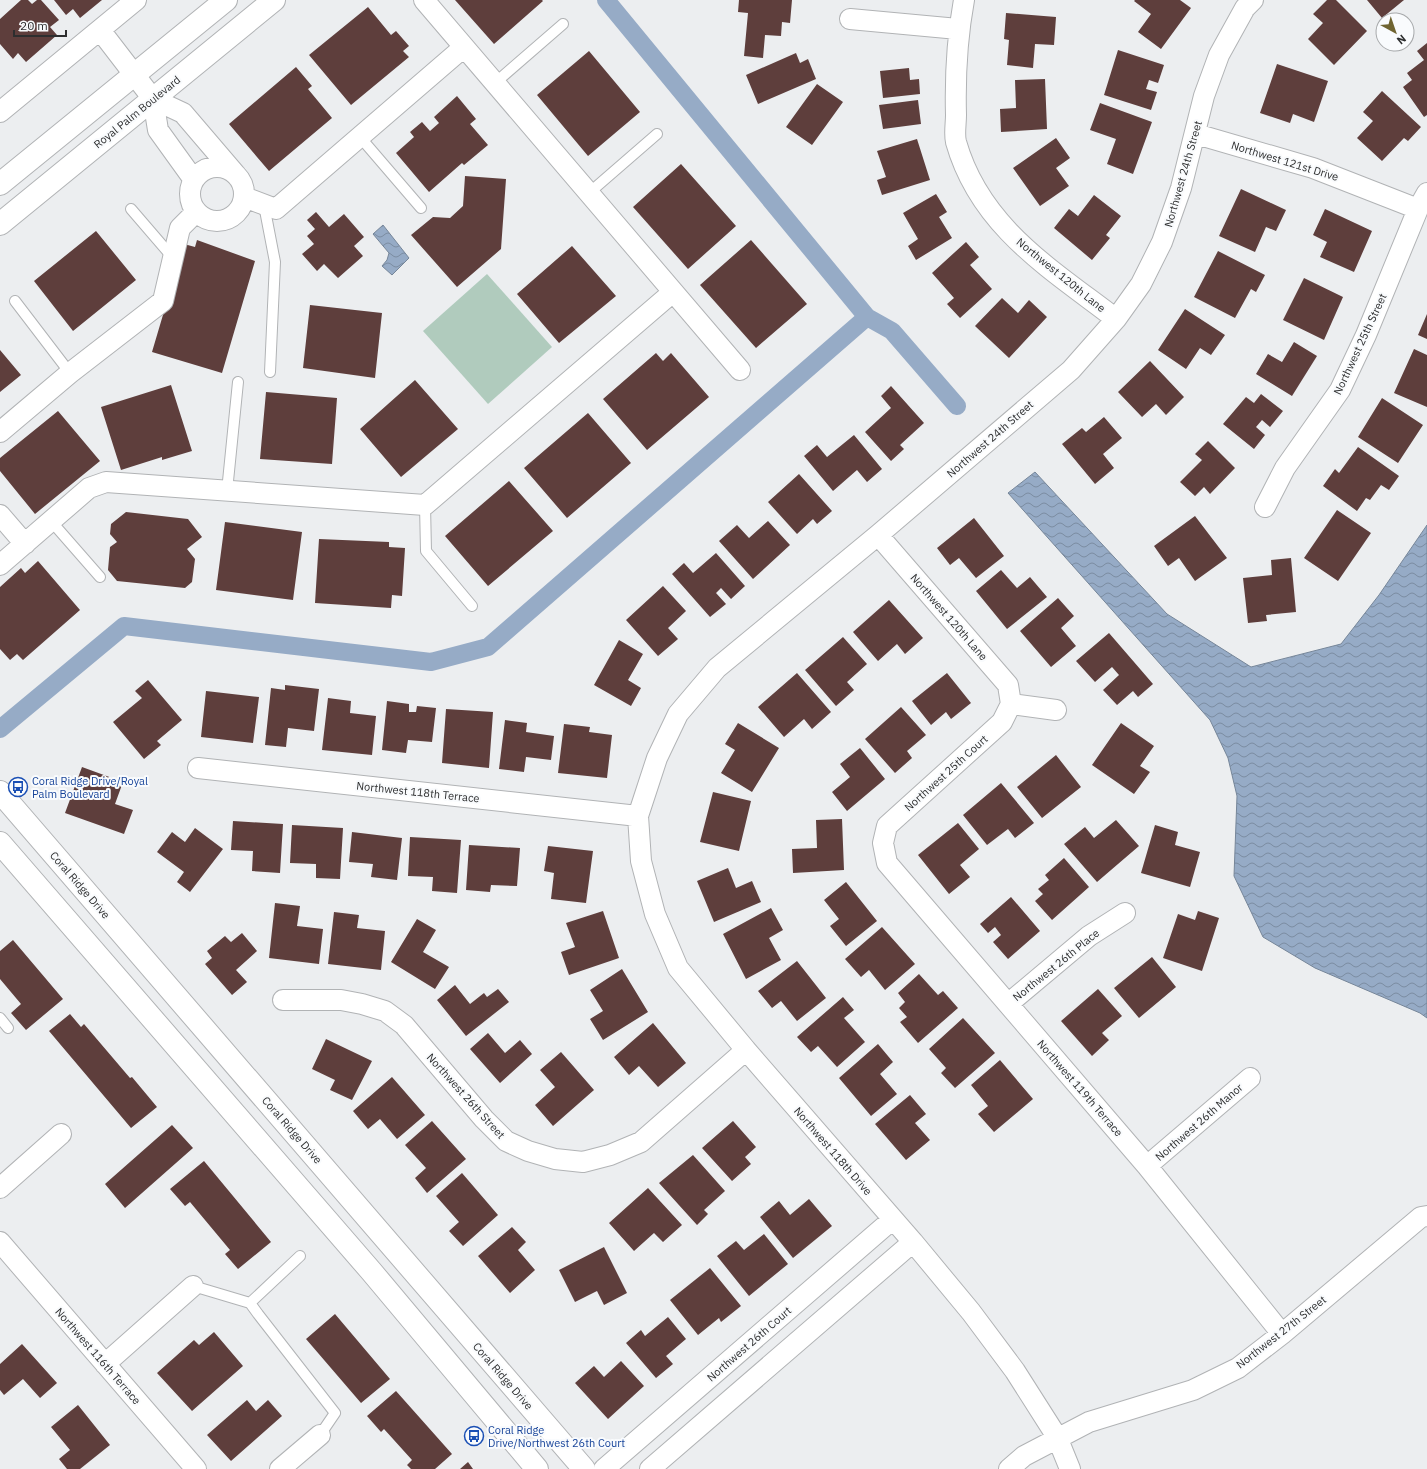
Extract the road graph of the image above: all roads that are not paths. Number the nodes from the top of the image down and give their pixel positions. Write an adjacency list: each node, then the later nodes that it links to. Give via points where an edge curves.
1 (136, 0): 10 (street)
2 (226, 0): 12 (main road)
3 (274, 0): 14 (main road, Royal Palm Boulevard)
4 (424, 0): 11 (street)
5 (964, 0): 9 (street, Northwest 120th Lane)
6 (1253, 0): 17 (street, Northwest 24th Street, via 1245,8 1219,55 1204,96)
7 (850, 19): 9 (street)
8 (563, 24): 13 (lane)
9 (958, 29): 33 (street, Northwest 120th Lane, via 956,141 973,184 993,216 1024,248)
10 (100, 30): 12 (street); 15 (street)
11 (464, 47): 13 (street); 18 (street)
12 (135, 75): 14 (street); 21 (main road)
13 (495, 83): 22 (street)
14 (154, 99): 19 (street, via 183,113); 20 (street, via 158,130); 29 (main road, Royal Palm Boulevard)
15 (0, 112)
16 (657, 134): 22 (lane)
17 (1196, 134): 24 (street, Northwest 121st Drive); 33 (street, Northwest 24th Street, via 1162,242 1141,284)
18 (360, 137): 25 (street, via 276,209); 26 (lane)
19 (236, 175): 20 (street, via 220,167 209,168); 23 (street, via 243,188)
20 (194, 180): 28 (street, via 190,188 190,198)
21 (0, 184)
22 (589, 193): 31 (street)
23 (244, 197): 25 (street); 28 (street, via 242,206 236,214 221,221 208,219)
24 (1422, 201): 41 (street, Northwest 25th Street, via 1340,390 1285,468)
25 (264, 205): 36 (lane, via 275,262)
26 (421, 208)
27 (131, 209): 30 (lane)
28 (196, 212): 30 (street, via 180,228)
29 (0, 224)
30 (174, 259): 35 (street, via 163,301)
31 (673, 292): 34 (street); 40 (street)
32 (15, 301): 35 (lane)
33 (1116, 319): 44 (street, Northwest 24th Street, via 1071,370)
34 (740, 370)
35 (70, 372): 38 (street)
36 (270, 372)
37 (238, 382): 39 (lane)
38 (0, 432)
39 (226, 491): 40 (street); 43 (street, via 106,482 89,488)
40 (425, 505): 48 (lane, via 426,551)
41 (1265, 507)
42 (0, 515): 45 (street)
43 (51, 521): 45 (street); 47 (lane)
44 (878, 535): 49 (street, Northwest 120th Lane, via 1008,685); 53 (street, Northwest 24th Street, via 717,668 697,691 678,714 657,758)
45 (25, 544): 46 (street)
46 (0, 565)
47 (100, 577)
48 (472, 606)
49 (1011, 704): 50 (street); 55 (street, Northwest 25th Court, via 1002,722 887,826)
50 (1056, 710)
51 (198, 768): 53 (street, Northwest 118th Terrace)
52 (0, 792): 57 (main road, Coral Ridge Drive)
53 (638, 816): 63 (street, Northwest 118th Drive, via 643,868 655,914 678,968)
54 (0, 842): 60 (main road)
55 (883, 843): 59 (street, Northwest 119th Terrace, via 887,862)
56 (1125, 913): 59 (street, Northwest 26th Place, via 1089,936)
57 (176, 996): 60 (main road); 82 (main road, Coral Ridge Drive)
58 (283, 1000): 63 (street, Northwest 26th Street, via 341,1000 384,1011 404,1025 506,1141 555,1159 582,1162 610,1155 641,1142)
59 (1008, 1004): 66 (street, Northwest 119th Terrace)
60 (150, 1017): 81 (main road, via 371,1271)
61 (0, 1018): 62 (lane)
62 (8, 1028)
63 (746, 1050): 69 (street, Northwest 118th Drive)
64 (1250, 1078): 66 (street, Northwest 26th Manor)
65 (61, 1134): 67 (street)
66 (1147, 1166): 75 (street, Northwest 119th Terrace)
67 (0, 1188)
68 (1427, 1216): 75 (street, Northwest 27th Street, via 1421,1217)
69 (893, 1219): 71 (street, Northwest 118th Drive); 83 (street, Northwest 26th Court)
70 (0, 1242): 76 (street, Northwest 116th Terrace)
71 (913, 1242): 78 (street, Northwest 118th Drive, via 971,1312 1015,1371); 84 (street)
72 (300, 1256): 74 (lane)
73 (193, 1286): 74 (lane); 76 (street)
74 (250, 1303): 77 (lane, via 335,1413)
75 (1282, 1334): 78 (street, Northwest 27th Street, via 1238,1368 1193,1390 1089,1422)
76 (105, 1364): 79 (street, Northwest 116th Terrace)
77 (320, 1435): 80 (street)
78 (1058, 1437): 85 (street, Northwest 27th Street, via 1024,1456); 86 (street, Northwest 118th Drive)
79 (196, 1469)
80 (280, 1469)
81 (538, 1469)
82 (584, 1469)
83 (604, 1469)
84 (650, 1469)
85 (1009, 1469)
86 (1070, 1469)

